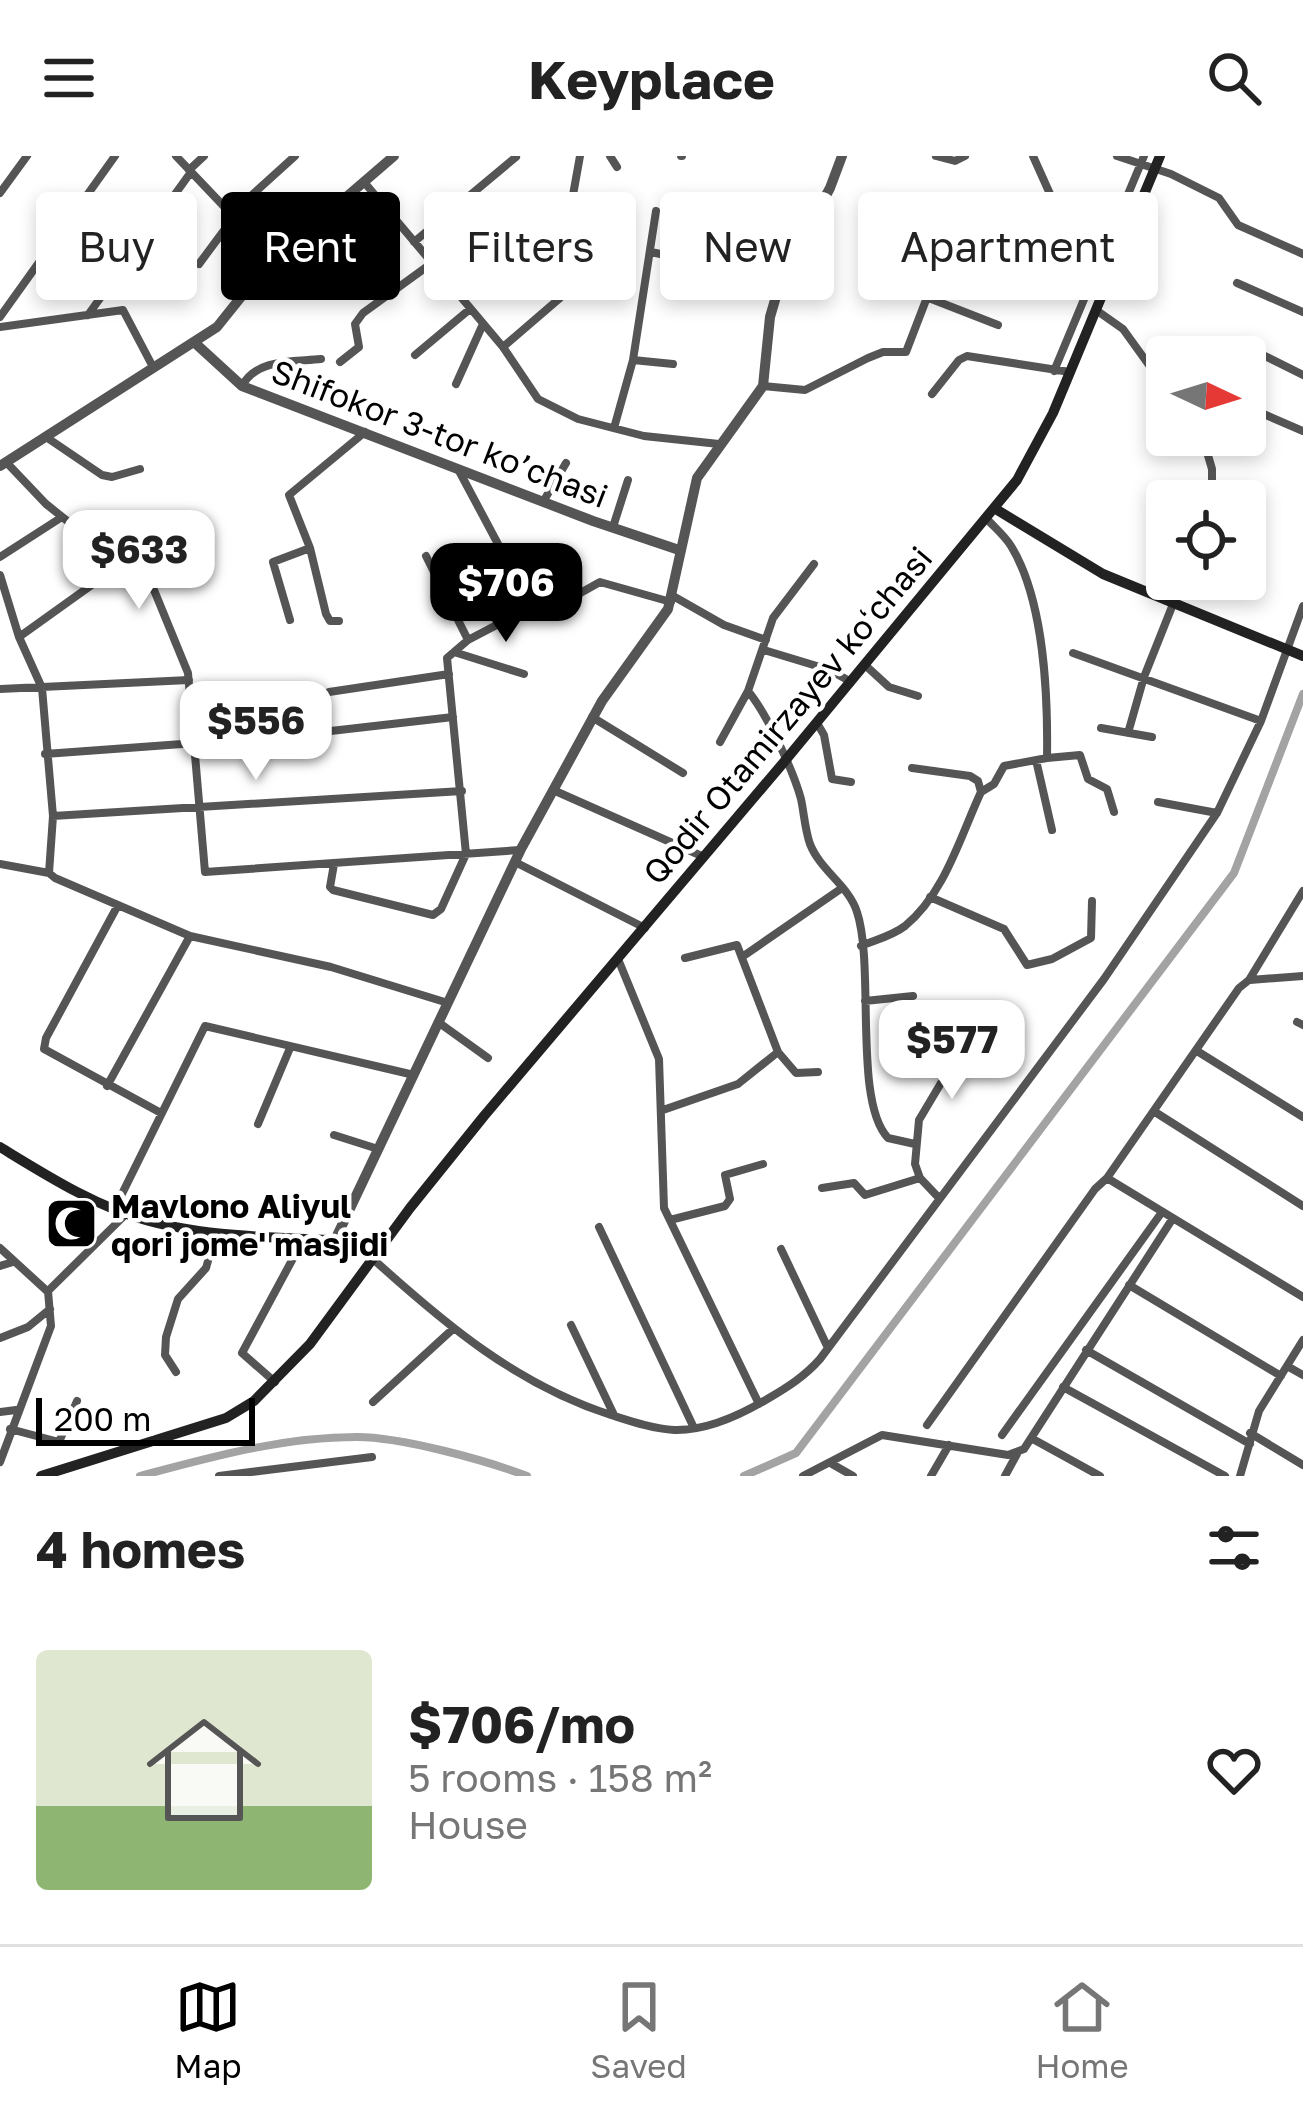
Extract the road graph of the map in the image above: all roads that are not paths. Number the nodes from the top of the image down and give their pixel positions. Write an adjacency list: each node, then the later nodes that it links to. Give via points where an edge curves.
1 (27, 156): 28 (street)
2 (115, 156): 52 (street)
3 (176, 156): 19 (street)
4 (204, 156): 19 (street)
5 (295, 156): 21 (street)
6 (394, 156): 20 (street)
7 (580, 156): 23 (street)
8 (610, 156): 17 (street)
9 (842, 156): 24 (street)
10 (937, 156): 11 (street)
11 (965, 156)
12 (1033, 156): 25 (street)
13 (1117, 156): 16 (street)
14 (1160, 156): 18 (main road, Qodir Otamirzayev koʻchasi)
15 (516, 157): 32 (street)
16 (1142, 160): 18 (street); 26 (street)
17 (617, 167)
18 (1155, 169): 27 (main road, Qodir Otamirzayev koʻchasi); 36 (street, via 1219,198 1238,225)
19 (190, 171): 29 (street); 51 (street)
20 (364, 182): 22 (street); 32 (street)
21 (257, 192)
22 (352, 192)
23 (574, 192)
24 (828, 192)
25 (1047, 192)
26 (1128, 192)
27 (1144, 192)
28 (0, 193)
29 (221, 204)
30 (656, 211): 33 (street)
31 (221, 232): 37 (street)
32 (414, 242): 34 (street)
33 (651, 252): 35 (street); 61 (street)
34 (424, 254)
35 (660, 254)
36 (1303, 254)
37 (200, 264)
38 (424, 269): 63 (street, via 363,313 355,324 359,347)
39 (1237, 283): 50 (street)
40 (240, 300): 56 (street)
41 (463, 300): 49 (street)
42 (558, 300): 57 (street)
43 (775, 300): 71 (street)
44 (926, 300): 71 (street, via 905,353 883,352 805,390)
45 (938, 300): 54 (street)
46 (1092, 300): 66 (street)
47 (1093, 300): 67 (main road, Qodir Otamirzayev koʻchasi)
48 (1094, 300): 62 (street)
49 (470, 308): 53 (street); 58 (street)
50 (1303, 311)
51 (88, 315): 55 (street); 65 (street, via 126,310)
52 (0, 317)
53 (483, 324): 57 (street); 69 (street)
54 (998, 325)
55 (0, 327)
56 (195, 343): 65 (street); 70 (street, Shifokor 3-tor koʼchasi)
57 (503, 347): 74 (street, via 538,400)
58 (416, 355)
59 (1266, 356): 68 (street)
60 (321, 358): 70 (street, via 269,365)
61 (633, 359): 64 (street); 74 (street)
62 (1146, 360)
63 (340, 362)
64 (674, 364)
65 (153, 367): 77 (street)
66 (1054, 371): 67 (street); 72 (street, via 967,356)
67 (1070, 372): 85 (main road, Qodir Otamirzayev koʻchasi, via 1039,443)
68 (1303, 375)
69 (456, 384)
70 (242, 386): 75 (street, Shifokor 3-tor koʼchasi)
71 (763, 386): 78 (street)
72 (932, 394)
73 (1266, 415): 76 (street)
74 (614, 428): 78 (street)
75 (366, 431): 81 (street, Shifokor 3-tor koʼchasi); 88 (street, via 289,495)
76 (1303, 431)
77 (45, 436): 79 (street); 82 (street, via 102,475)
78 (718, 444): 89 (street, via 692,491)
79 (3, 464): 86 (street)
80 (566, 464): 84 (street)
81 (458, 468): 84 (street, Shifokor 3-tor koʼchasi); 103 (street, via 530,602)
82 (140, 469)
83 (628, 480): 87 (street)
84 (543, 502): 87 (street, Shifokor 3-tor koʼchasi)
85 (990, 513): 98 (main road); 108 (main road, Qodir Otamirzayev koʻchasi); 130 (street, via 1030,594 1046,703)
86 (62, 517): 91 (street); 92 (street)
87 (612, 528): 89 (street, Shifokor 3-tor koʼchasi)
88 (310, 548): 100 (street, via 273,562); 101 (street, via 326,614)
89 (680, 550): 96 (street)
90 (426, 556): 103 (street)
91 (0, 557)
92 (122, 564): 102 (street); 112 (street, via 154,590)
93 (814, 565): 104 (street, via 782,602)
94 (0, 575): 102 (street)
95 (575, 596): 96 (street, via 600,582)
96 (672, 599): 104 (street); 120 (street)
97 (1174, 600): 98 (street)
98 (1172, 605): 107 (main road); 111 (street)
99 (1303, 606): 107 (street)
100 (290, 620)
101 (339, 621)
102 (19, 637): 114 (street)
103 (468, 640): 105 (street)
104 (765, 645): 113 (street); 116 (street)
105 (452, 652): 109 (street); 110 (street)
106 (1073, 653): 111 (street)
107 (1294, 653): 122 (street)
108 (865, 665): 113 (main road, Qodir Otamirzayev koʻchasi); 118 (street, via 889,687)
109 (449, 674): 117 (street); 119 (street)
110 (524, 674)
111 (1144, 677): 122 (street); 125 (street)
112 (189, 680): 114 (street); 121 (street)
113 (851, 682): 123 (main road, Qodir Otamirzayev koʻchasi)
114 (42, 688): 115 (street); 129 (street)
115 (0, 689)
116 (748, 691): 127 (street); 131 (street)
117 (329, 692)
118 (919, 696)
119 (453, 717): 121 (street, via 322,732); 135 (street)
120 (592, 717): 133 (street); 136 (street)
121 (194, 719): 128 (street)
122 (1262, 721): 141 (street)
123 (817, 723): 131 (main road, Qodir Otamirzayev koʻchasi); 134 (street, via 832,779)
124 (1101, 728): 125 (street)
125 (1128, 733): 126 (street)
126 (1152, 737)
127 (720, 742)
128 (196, 743): 129 (street); 139 (street)
129 (45, 754): 142 (street)
130 (1042, 759): 137 (street, via 1004,766); 140 (street, via 1080,755); 143 (street)
131 (784, 762): 146 (main road, Qodir Otamirzayev koʻchasi); 150 (street, via 811,846)
132 (912, 768): 137 (street, via 970,776)
133 (683, 773)
134 (851, 782)
135 (462, 790): 139 (street); 144 (street)
136 (553, 790): 145 (street); 146 (street)
137 (981, 793): 152 (street)
138 (1158, 802): 141 (street)
139 (199, 808): 142 (street); 148 (street, via 205,872)
140 (1114, 812)
141 (1217, 813): 188 (street)
142 (53, 816): 149 (street)
143 (1052, 830)
144 (466, 854): 145 (street); 148 (street); 148 (street, via 430,916 337,892 330,887)
145 (518, 856): 155 (street); 165 (street)
146 (704, 856): 155 (main road, Qodir Otamirzayev koʻchasi)
147 (0, 864): 149 (street)
148 (334, 864)
149 (50, 873): 154 (street)
150 (842, 888): 157 (street, via 856,908); 158 (street)
151 (1303, 891): 162 (street)
152 (930, 897): 153 (street, via 1004,929 1026,965 1091,938); 157 (street, via 906,925)
153 (1092, 901)
154 (118, 905): 156 (street); 174 (street, via 44,1044)
155 (645, 928): 160 (main road, Qodir Otamirzayev koʻchasi)
156 (190, 936): 165 (street); 174 (street)
157 (861, 946): 164 (street)
158 (742, 957): 159 (street, via 734,944); 169 (street)
159 (685, 958)
160 (618, 959): 175 (street, via 659,1059); 197 (main road, Qodir Otamirzayev koʻchasi)
161 (1303, 976): 162 (street)
162 (1249, 980): 168 (street)
163 (913, 996): 164 (street)
164 (865, 1001): 181 (street, via 874,1119 888,1138)
165 (448, 1003): 166 (street)
166 (438, 1022): 170 (street); 173 (street)
167 (290, 1048): 173 (street); 177 (street, via 205,1025); 179 (street)
168 (1197, 1051): 176 (street); 178 (street)
169 (778, 1052): 172 (street, via 796,1073); 175 (street, via 738,1084)
170 (488, 1058)
171 (983, 1061): 181 (street, via 935,1089)
172 (818, 1072)
173 (414, 1075): 183 (street)
174 (107, 1086): 177 (street)
175 (663, 1110): 193 (street)
176 (1155, 1112): 186 (street); 189 (street)
177 (161, 1113): 190 (street)
178 (1303, 1117)
179 (258, 1124)
180 (334, 1135): 183 (street)
181 (915, 1144): 185 (street)
182 (0, 1147): 190 (main road)
183 (379, 1149): 198 (street)
184 (763, 1164): 193 (street, via 725,1175 725,1206)
185 (920, 1178): 187 (street, via 866,1195 854,1183); 188 (street)
186 (1107, 1178): 191 (street); 226 (street)
187 (822, 1188)
188 (939, 1198): 212 (street)
189 (1303, 1206)
190 (120, 1211): 195 (main road); 205 (street)
191 (1162, 1212): 192 (street); 230 (street)
192 (1173, 1218): 204 (street); 206 (street)
193 (669, 1220): 222 (street)
194 (599, 1227): 227 (street)
195 (216, 1233): 196 (main road); 215 (street, via 206,1268 178,1299 166,1337)
196 (304, 1236): 198 (main road); 218 (street, via 242,1352)
197 (388, 1238): 198 (main road); 201 (main road, Qodir Otamirzayev koʻchasi)
198 (335, 1240)
199 (0, 1248): 202 (street)
200 (781, 1249): 212 (street)
201 (372, 1258): 209 (street); 218 (main road, Qodir Otamirzayev koʻchasi)
202 (13, 1262): 203 (street); 205 (street)
203 (0, 1266)
204 (1129, 1285): 213 (street); 217 (street)
205 (48, 1291): 207 (street)
206 (1303, 1297)
207 (50, 1309): 210 (street); 223 (street, via 49,1331)
208 (571, 1325): 225 (street)
209 (454, 1328): 221 (street); 225 (street, via 561,1399)
210 (0, 1338)
211 (1303, 1340): 214 (street)
212 (828, 1348): 222 (street, via 801,1378)
213 (1085, 1350): 219 (street); 232 (street)
214 (1287, 1366): 216 (street); 217 (street)
215 (176, 1372)
216 (1303, 1375)
217 (1280, 1376): 229 (street)
218 (275, 1382): 239 (main road, Qodir Otamirzayev koʻchasi, via 226,1418)
219 (1063, 1387): 231 (street); 247 (street)
220 (77, 1401): 228 (street, via 58,1442)
221 (373, 1402)
222 (759, 1404): 227 (street)
223 (16, 1411): 224 (street); 228 (street)
224 (0, 1412)
225 (615, 1416): 227 (street)
226 (927, 1425)
227 (694, 1428)
228 (10, 1429): 236 (street)
229 (1250, 1432): 232 (street); 238 (street)
230 (1002, 1435)
231 (1031, 1438): 234 (street); 246 (street)
232 (1250, 1444): 248 (street)
233 (949, 1445): 234 (street); 237 (street, via 882,1435); 244 (street)
234 (1018, 1452): 245 (street)
235 (372, 1456): 241 (street)
236 (0, 1462)
237 (831, 1463): 242 (street); 243 (street)
238 (1303, 1465)
239 (57, 1473): 240 (main road, Qodir Otamirzayev koʻchasi)
240 (41, 1476)
241 (219, 1476)
242 (802, 1476)
243 (853, 1476)
244 (931, 1476)
245 (1005, 1476)
246 (1100, 1476)
247 (1225, 1476)
248 (1240, 1476)

